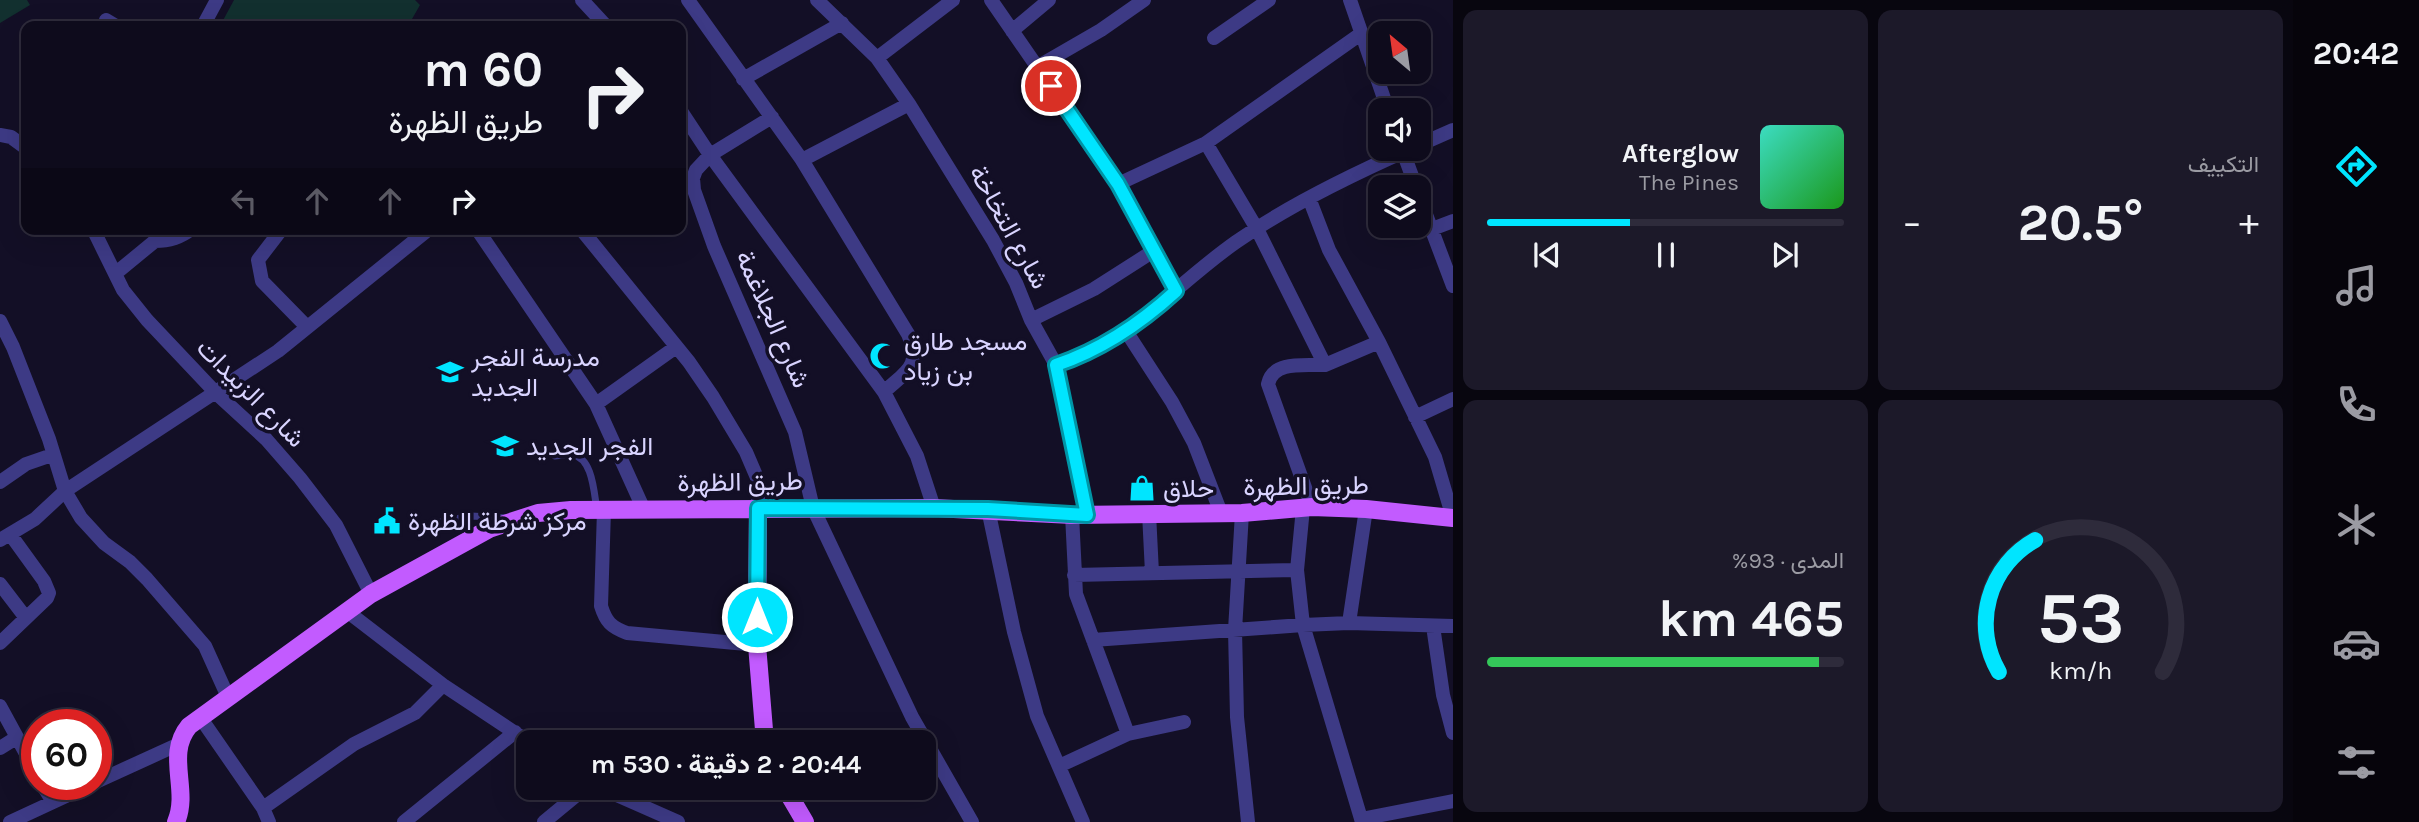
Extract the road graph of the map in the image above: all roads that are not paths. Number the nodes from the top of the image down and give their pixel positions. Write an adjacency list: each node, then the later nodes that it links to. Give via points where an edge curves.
1 (217, 0): 11 (street)
2 (582, 0): 12 (street)
3 (688, 0): 19 (street)
4 (817, 0): 13 (street, شارع التخاخة)
5 (953, 0): 17 (street)
6 (991, 0): 14 (street)
7 (1049, 0): 14 (street)
8 (1144, 0): 18 (street)
9 (1269, 0): 16 (street)
10 (1350, 0): 15 (street)
11 (205, 21)
12 (601, 21)
13 (842, 23): 17 (street, شارع التخاخة); 19 (street)
14 (1013, 31): 18 (street)
15 (1362, 33): 20 (street); 27 (street)
16 (1214, 38)
17 (877, 58): 21 (street, شارع التخاخة)
18 (1037, 66): 32 (street)
19 (743, 79): 22 (street)
20 (1384, 98)
21 (909, 104): 30 (street); 48 (street, شارع التخاخة, via 993,240)
22 (772, 117): 29 (street); 30 (street)
23 (686, 119): 29 (street)
24 (1453, 130): 26 (street)
25 (6, 136): 28 (street)
26 (1431, 140)
27 (1206, 143): 32 (street); 35 (street)
28 (0, 149)
29 (710, 155): 57 (street); 67 (street, شارع الجلاغمة, via 696,170 694,191 795,432)
30 (802, 160): 57 (street, via 914,349 915,359 908,370)
31 (1383, 161): 33 (street)
32 (1118, 184): 44 (street)
33 (1309, 198): 35 (street); 53 (street, via 1329,250)
34 (1453, 221): 36 (street)
35 (1256, 229): 47 (street); 56 (street)
36 (1432, 229): 46 (street)
37 (96, 235): 45 (street, شارع الزبيدات)
38 (155, 235): 39 (street, via 166,241); 45 (street)
39 (182, 235)
40 (277, 235): 50 (street, via 258,260 262,281)
41 (422, 235): 50 (street)
42 (481, 235): 60 (street)
43 (586, 235): 54 (street)
44 (1155, 250): 47 (street); 48 (street, via 1094,289)
45 (116, 273): 58 (street, شارع الزبيدات, via 123,290 147,320)
46 (1453, 286)
47 (1176, 291): 51 (street)
48 (1031, 320): 55 (street, شارع التخاخة)
49 (0, 321): 52 (street)
50 (307, 327): 58 (street)
51 (1126, 331): 55 (street, via 1079,358); 75 (street, via 1194,443)
52 (4, 339): 62 (street)
53 (1379, 342): 56 (street); 61 (street)
54 (677, 347): 60 (street); 66 (street, via 746,452 758,480)
55 (1056, 365): 77 (street, شارع التخاخة)
56 (1325, 365): 69 (street, via 1281,367 1268,384)
57 (884, 392): 68 (street, via 917,456)
58 (216, 393): 65 (street); 87 (street, شارع الزبيدات, via 300,478 336,525)
59 (1453, 399): 61 (street)
60 (596, 404): 73 (street)
61 (1415, 417): 78 (street, via 1435,457)
62 (52, 455): 64 (street, via 26,464); 65 (street)
63 (555, 456): 72 (lane, via 572,454 582,460)
64 (0, 482)
65 (65, 491): 81 (street, via 35,519); 99 (street, via 92,532 147,579 205,646)
66 (758, 508): 67 (main road, طريق الظهرة); 73 (main road, طريق الظهرة); 97 (main road)
67 (813, 508): 68 (main road, طريق الظهرة); 127 (street, شارع الجلاغمة, via 912,717)
68 (934, 508): 70 (main road, طريق الظهرة)
69 (1307, 508): 71 (main road, طريق الظهرة); 76 (main road, طريق الظهرة); 82 (street)
70 (988, 509): 77 (main road, طريق الظهرة); 111 (street, via 1026,678)
71 (1366, 509): 78 (main road, طريق الظهرة); 90 (street)
72 (600, 510): 73 (main road, طريق الظهرة); 79 (main road, طريق الظهرة); 97 (street, via 601,607 613,628)
73 (644, 510)
74 (1149, 513): 75 (main road, طريق الظهرة); 77 (main road, طريق الظهرة); 84 (street)
75 (1221, 513): 76 (main road, طريق الظهرة)
76 (1242, 513): 83 (street)
77 (1080, 515): 85 (street, شارع التخاخة)
78 (1453, 518)
79 (514, 519): 80 (lane, via 485,515); 87 (main road, طريق الظهرة)
80 (435, 523)
81 (5, 537): 89 (street, via 48,588 47,598)
82 (1297, 570): 83 (street); 91 (street)
83 (1239, 572): 84 (street); 94 (street)
84 (1152, 573): 85 (street)
85 (1074, 575): 95 (street, شارع التخاخة)
86 (0, 584): 89 (street)
87 (371, 594): 88 (main road, طريق الظهرة)
88 (348, 612): 98 (street); 99 (main road, طريق الظهرة)
89 (26, 618): 96 (street)
90 (1349, 623): 91 (street); 92 (street)
91 (1303, 625): 94 (street); 120 (street)
92 (1433, 626): 93 (street); 105 (street)
93 (1453, 626)
94 (1235, 630): 95 (street); 129 (street, via 1237,717)
95 (1093, 640): 106 (street, شارع التخاخة)
96 (0, 643)
97 (757, 645): 103 (main road)
98 (443, 685): 104 (street); 119 (street, via 415,713 354,744)
99 (228, 697): 101 (main road, طريق الظهرة)
100 (0, 706): 107 (street)
101 (200, 718): 108 (main road, طريق الظهرة); 119 (street)
102 (1184, 722): 106 (street)
103 (764, 730)
104 (515, 732): 123 (street)
105 (1453, 733)
106 (1128, 734): 111 (street)
107 (16, 738): 109 (street); 110 (street)
108 (179, 744): 112 (street); 122 (main road, via 182,801)
109 (21, 747)
110 (0, 748)
111 (1059, 766): 128 (street)
112 (112, 775)
113 (57, 800): 118 (street)
114 (571, 800): 124 (street)
115 (628, 800): 125 (street)
116 (792, 800): 126 (main road)
117 (1453, 801): 120 (street)
118 (53, 802): 121 (street)
119 (266, 815)
120 (1362, 821)
121 (10, 822)
122 (176, 822)
123 (404, 822)
124 (544, 822)
125 (678, 822)
126 (805, 822)
127 (972, 822)
128 (1083, 822)
129 (1248, 822)

